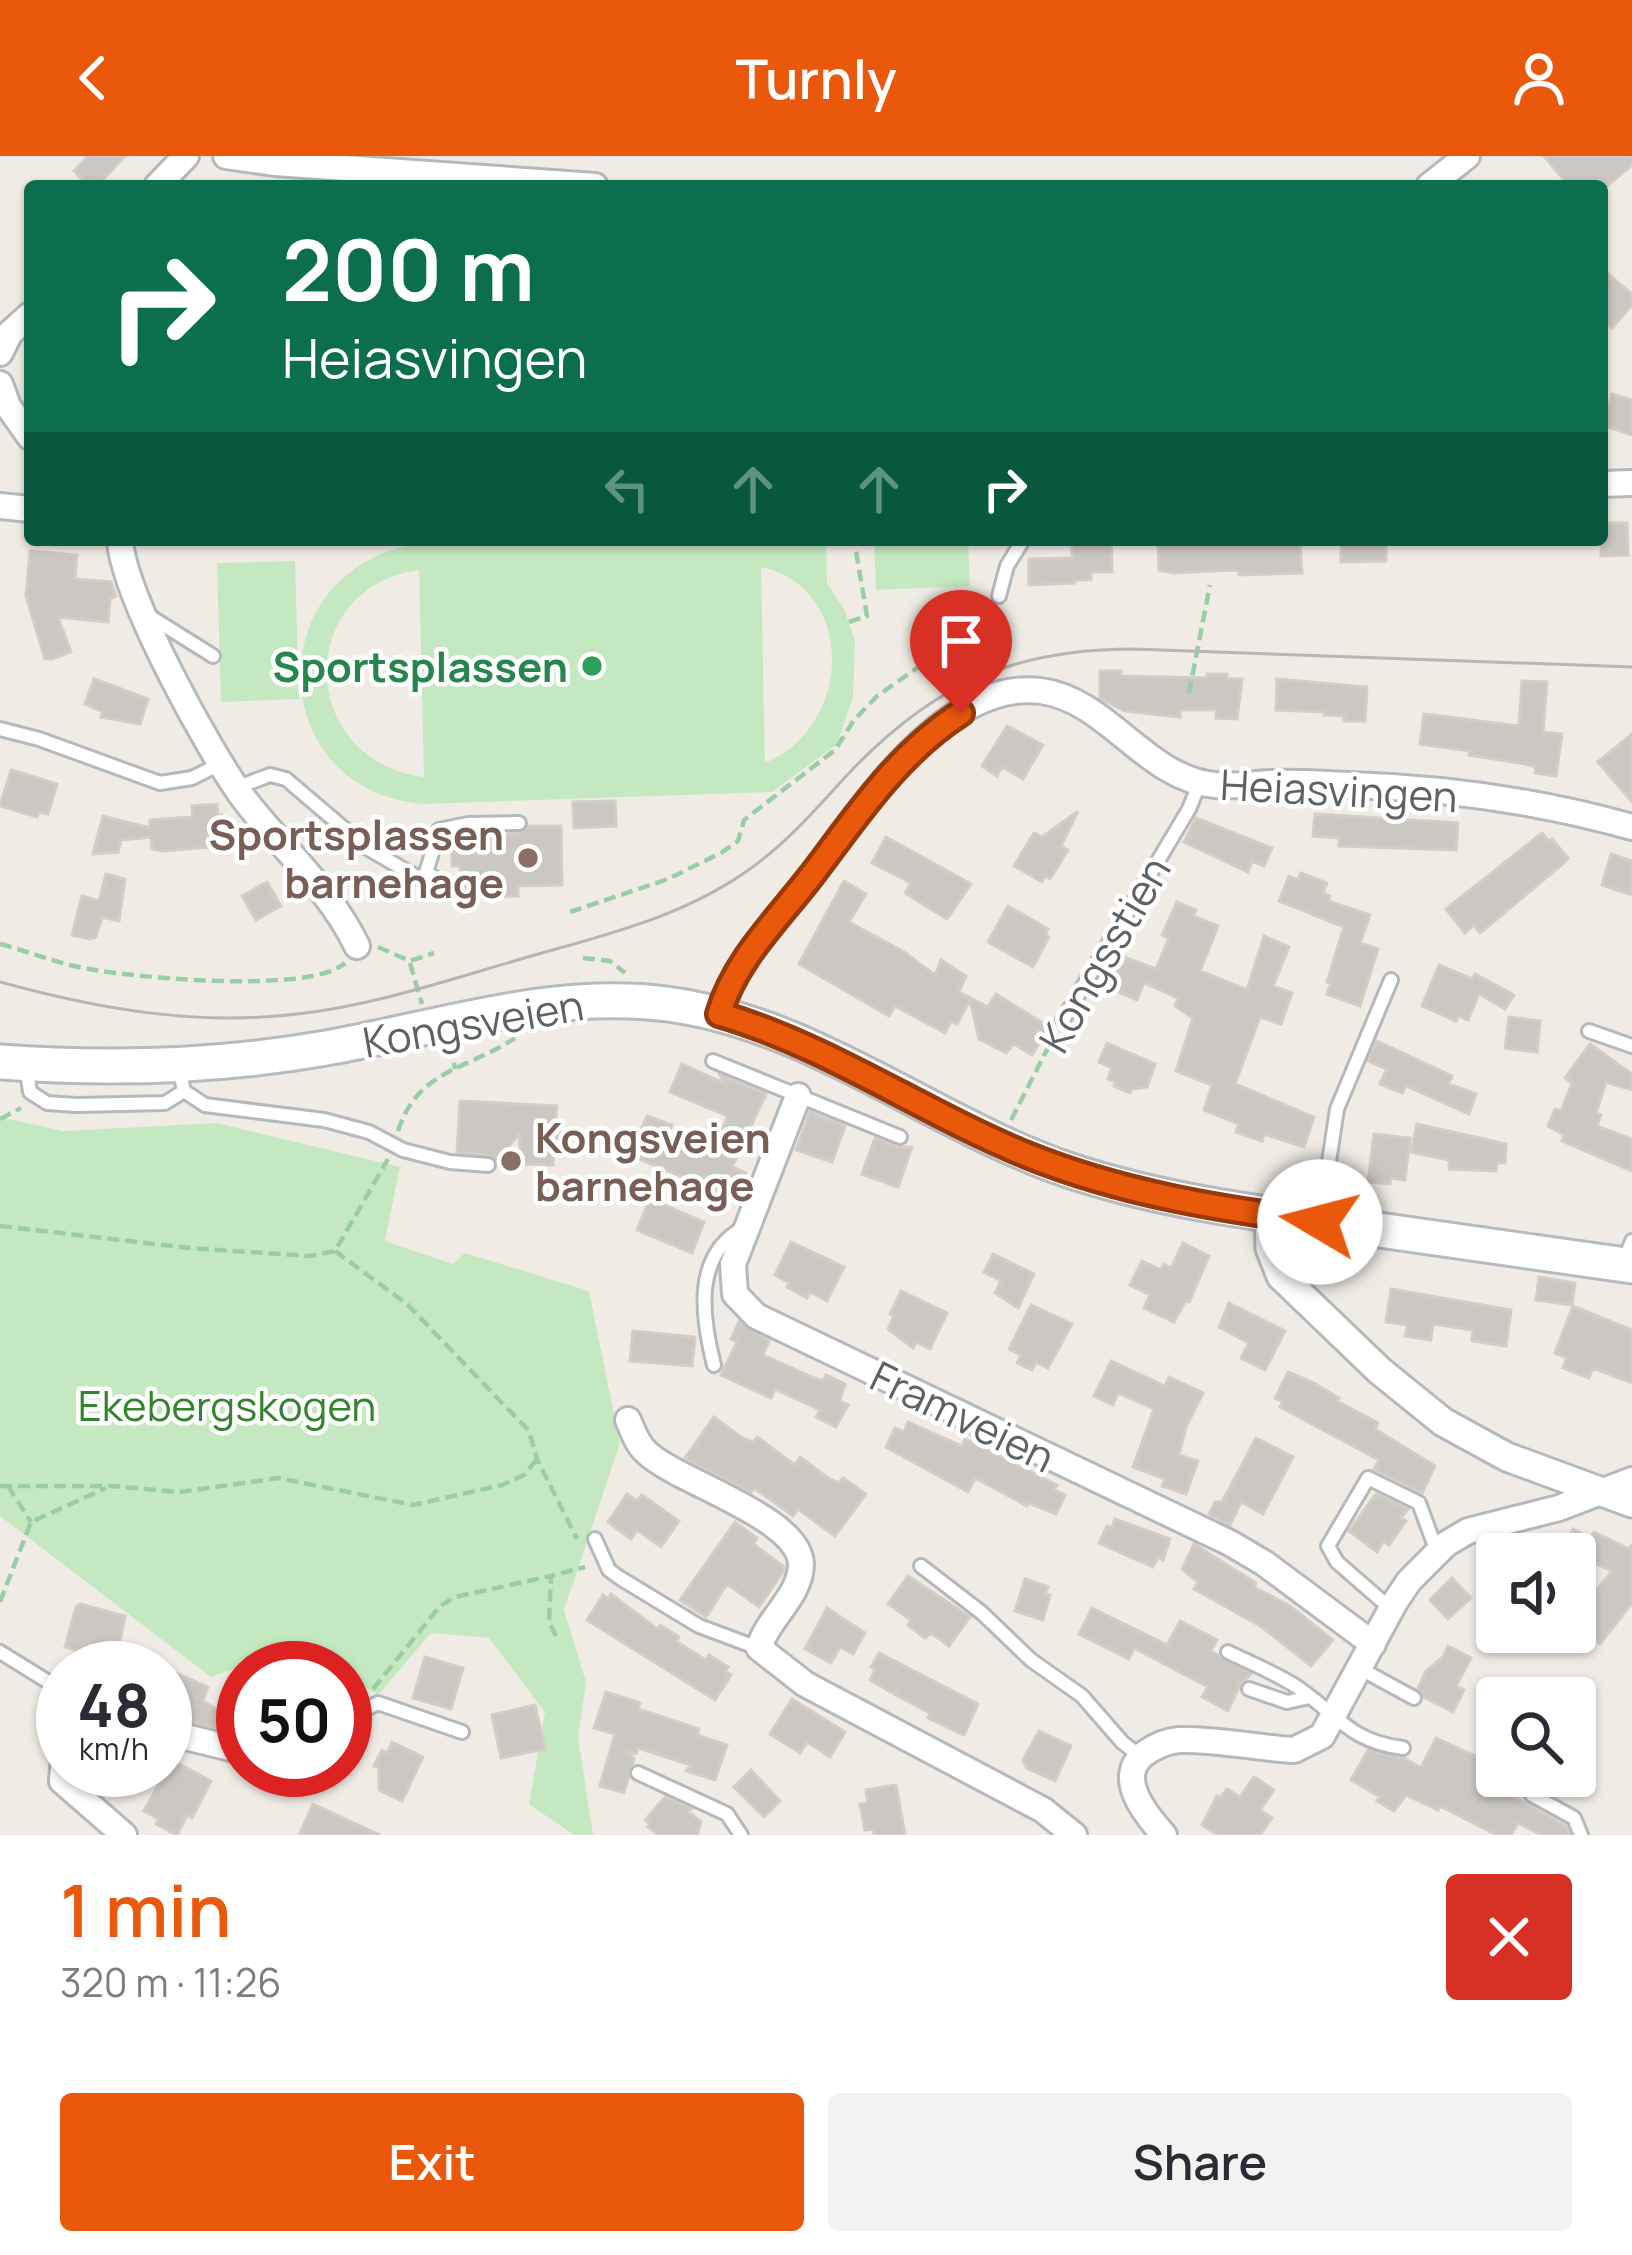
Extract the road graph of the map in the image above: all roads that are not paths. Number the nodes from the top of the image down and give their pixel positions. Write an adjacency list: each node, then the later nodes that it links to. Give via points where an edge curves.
1 (186, 156): 4 (street)
2 (226, 156): 5 (street)
3 (1466, 156): 6 (street)
4 (163, 180)
5 (512, 180)
6 (1436, 180)
7 (0, 384): 8 (street)
8 (24, 429)
9 (120, 546): 12 (street)
10 (1019, 546): 11 (lane)
11 (999, 596)
12 (145, 614): 13 (lane); 15 (street)
13 (213, 656)
14 (0, 729): 15 (lane, via 160,783)
15 (221, 764): 17 (street)
16 (1200, 782): 19 (street, Heiasvingen, via 1427,790); 24 (street, Heiasvingen, via 1055,694 1018,691 961,713 884,778 737,971); 25 (lane, Kongsstien)
17 (236, 788): 20 (lane, via 270,775 286,779 384,860 412,876); 22 (street, via 340,912)
18 (519, 823): 20 (lane, via 439,830)
19 (1632, 827)
20 (427, 873): 21 (lane)
21 (457, 892)
22 (357, 946)
23 (1391, 980): 35 (lane, via 1337,1109)
24 (719, 1014): 30 (main road, Kongsveien, via 635,1000 545,1004); 34 (main road, Kongsveien, via 803,1044 1046,1162 1160,1196)
25 (1063, 1020)
26 (1589, 1031): 27 (lane)
27 (1632, 1046)
28 (713, 1061): 31 (lane)
29 (13, 1063): 30 (main road, Kongsveien); 30 (lane, via 47,1102 165,1102)
30 (181, 1078): 33 (lane, via 205,1105 352,1126 393,1147)
31 (798, 1096): 32 (lane); 36 (street, Framveien)
32 (900, 1137)
33 (488, 1165)
34 (1269, 1215): 35 (main road, Kongsveien); 40 (street, via 1281,1276 1420,1405 1507,1457)
35 (1320, 1222): 37 (main road, Kongsveien)
36 (746, 1226): 38 (lane, via 717,1253 701,1302); 45 (street, Framveien, via 732,1281 756,1316 1230,1543)
37 (1629, 1258)
38 (714, 1365)
39 (628, 1420): 46 (street, via 660,1464 759,1516 799,1554 799,1577)
40 (1623, 1492): 42 (street, via 1468,1531)
41 (595, 1539): 46 (lane, via 620,1578 699,1626)
42 (1437, 1552): 44 (street); 44 (lane, via 1419,1503 1368,1478 1328,1546)
43 (921, 1566): 58 (lane, via 1090,1702)
44 (1391, 1609): 45 (street)
45 (1373, 1644): 49 (street)
46 (760, 1648): 64 (street, via 805,1684 1043,1810)
47 (0, 1652): 50 (lane)
48 (1228, 1652): 52 (lane)
49 (1359, 1668): 53 (lane); 55 (street)
50 (36, 1674)
51 (1249, 1689): 52 (lane, via 1287,1702)
52 (1310, 1697): 55 (lane)
53 (1414, 1698)
54 (372, 1706): 56 (lane)
55 (1334, 1720): 57 (lane, via 1367,1740); 58 (street, via 1294,1750 1175,1740)
56 (462, 1732)
57 (1403, 1748)
58 (1141, 1757): 65 (street, via 1131,1781)
59 (638, 1773): 63 (lane, via 727,1814)
60 (80, 1797): 62 (street)
61 (1536, 1797): 66 (lane, via 1574,1819)
62 (124, 1835)
63 (741, 1835)
64 (1074, 1835)
65 (1164, 1835)
66 (1581, 1835)

